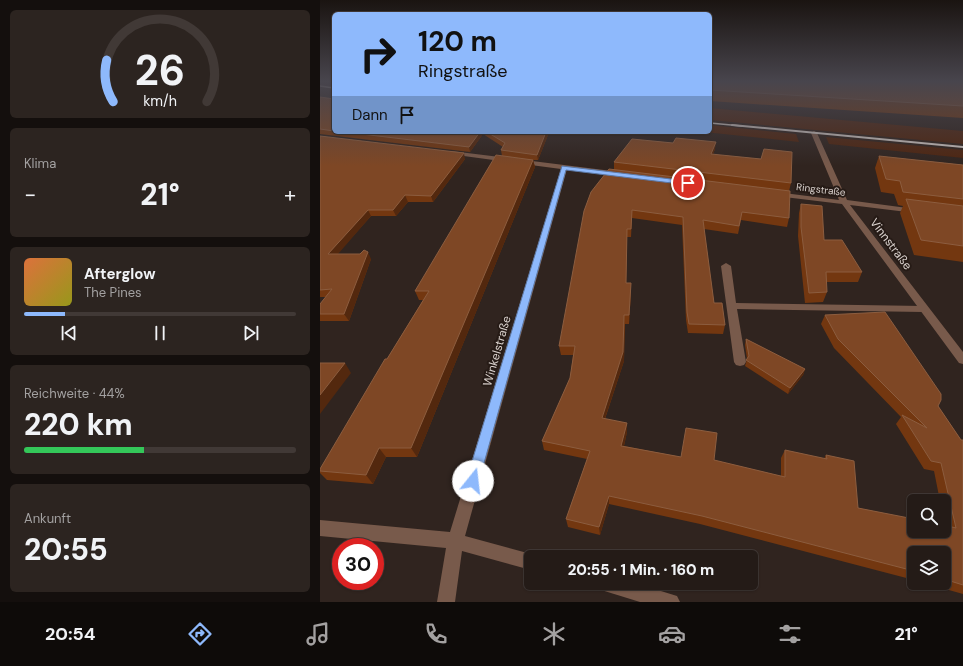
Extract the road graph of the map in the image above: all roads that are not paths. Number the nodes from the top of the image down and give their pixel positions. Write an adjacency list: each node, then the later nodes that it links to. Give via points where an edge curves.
1 (814, 133): 6 (street, Vinnstraße)
2 (442, 152): 3 (street)
3 (564, 168): 4 (street); 14 (street, Winkelstraße)
4 (626, 175)
5 (766, 193): 6 (street, Ringstraße)
6 (844, 202): 7 (street, Ringstraße); 10 (street, Vinnstraße)
7 (926, 213)
8 (726, 266): 9 (street)
9 (732, 306): 10 (street); 12 (street)
10 (923, 309): 11 (street, Vinnstraße)
11 (963, 360)
12 (740, 362)
13 (320, 528): 14 (street)
14 (455, 541): 15 (street); 17 (street, Winkelstraße)
15 (524, 560)
16 (629, 590): 18 (street)
17 (446, 602)
18 (671, 602)

